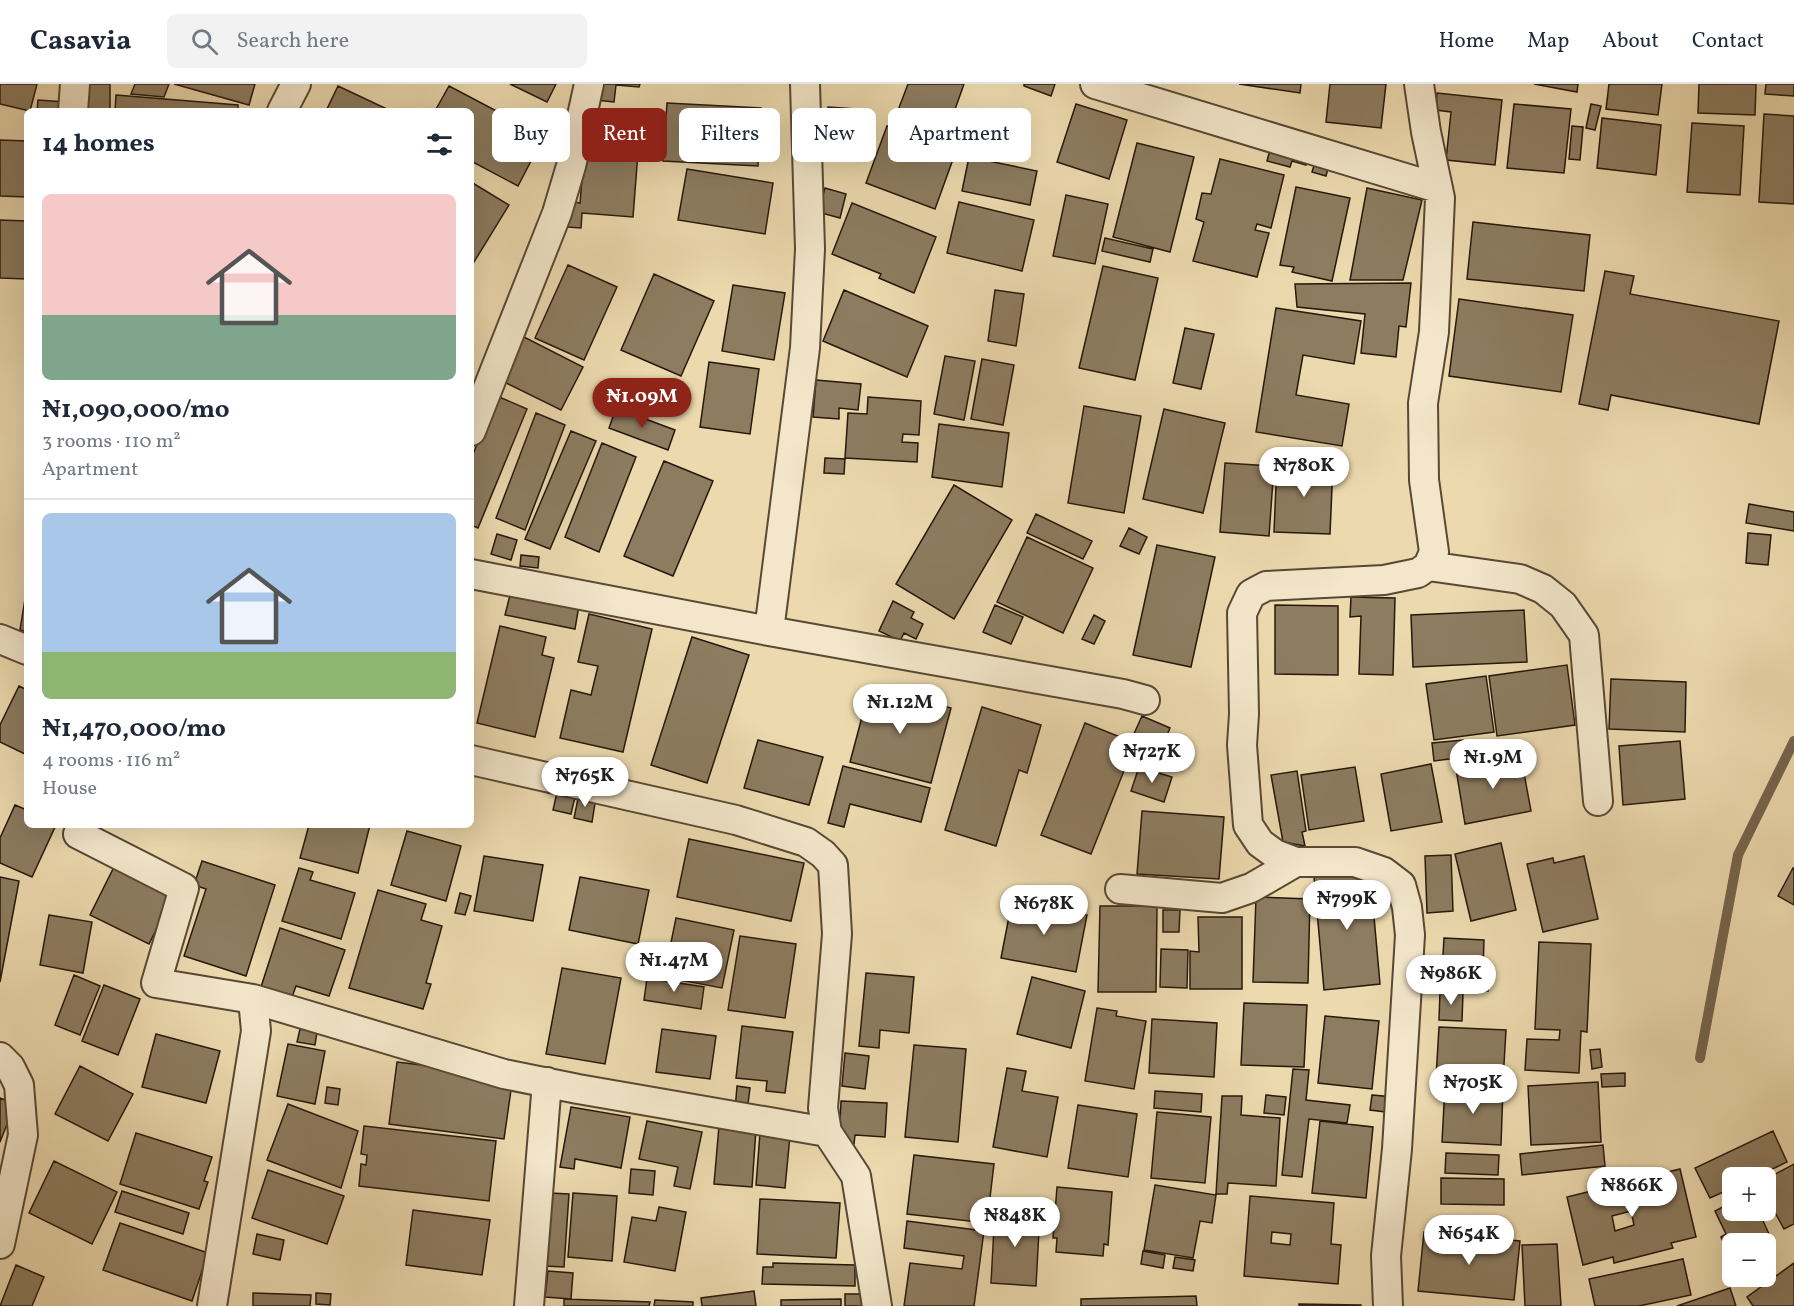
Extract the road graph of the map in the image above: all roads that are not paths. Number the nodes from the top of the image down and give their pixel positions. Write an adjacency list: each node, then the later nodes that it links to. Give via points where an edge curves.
1 (75, 84): 7 (street)
2 (296, 84): 8 (street)
3 (589, 84): 10 (street, via 557,213)
4 (805, 84): 13 (street, via 810,249 805,348)
5 (1095, 84): 9 (street)
6 (1419, 84): 9 (street)
7 (73, 108)
8 (284, 108)
9 (1438, 188): 11 (street, via 1434,332 1423,403 1424,480 1434,552)
10 (474, 423)
11 (1428, 566): 18 (street, via 1520,579 1543,589 1563,605 1584,635); 20 (street, via 1418,573 1384,580 1266,586 1251,594 1242,613 1242,745 1248,825 1260,843)
12 (474, 575): 13 (street)
13 (769, 631): 16 (street)
14 (0, 639): 15 (street)
15 (24, 649)
16 (1145, 700)
17 (474, 761): 25 (street, via 736,820 806,842 823,854 833,865 837,934 823,1108)
18 (1598, 801)
19 (78, 834): 22 (street, via 184,888 156,982)
20 (1296, 862): 21 (street, via 1251,888 1222,898); 30 (street, via 1355,862 1384,872 1401,885 1407,907 1410,935 1399,1126 1386,1256)
21 (1120, 890)
22 (254, 999): 24 (street, via 504,1074); 27 (street, via 256,1031)
23 (0, 1057): 26 (street, via 19,1086 23,1135)
24 (546, 1082): 25 (street); 28 (street)
25 (827, 1132): 29 (street, via 856,1176)
26 (0, 1245)
27 (212, 1306)
28 (529, 1306)
29 (877, 1306)
30 (1388, 1306)

